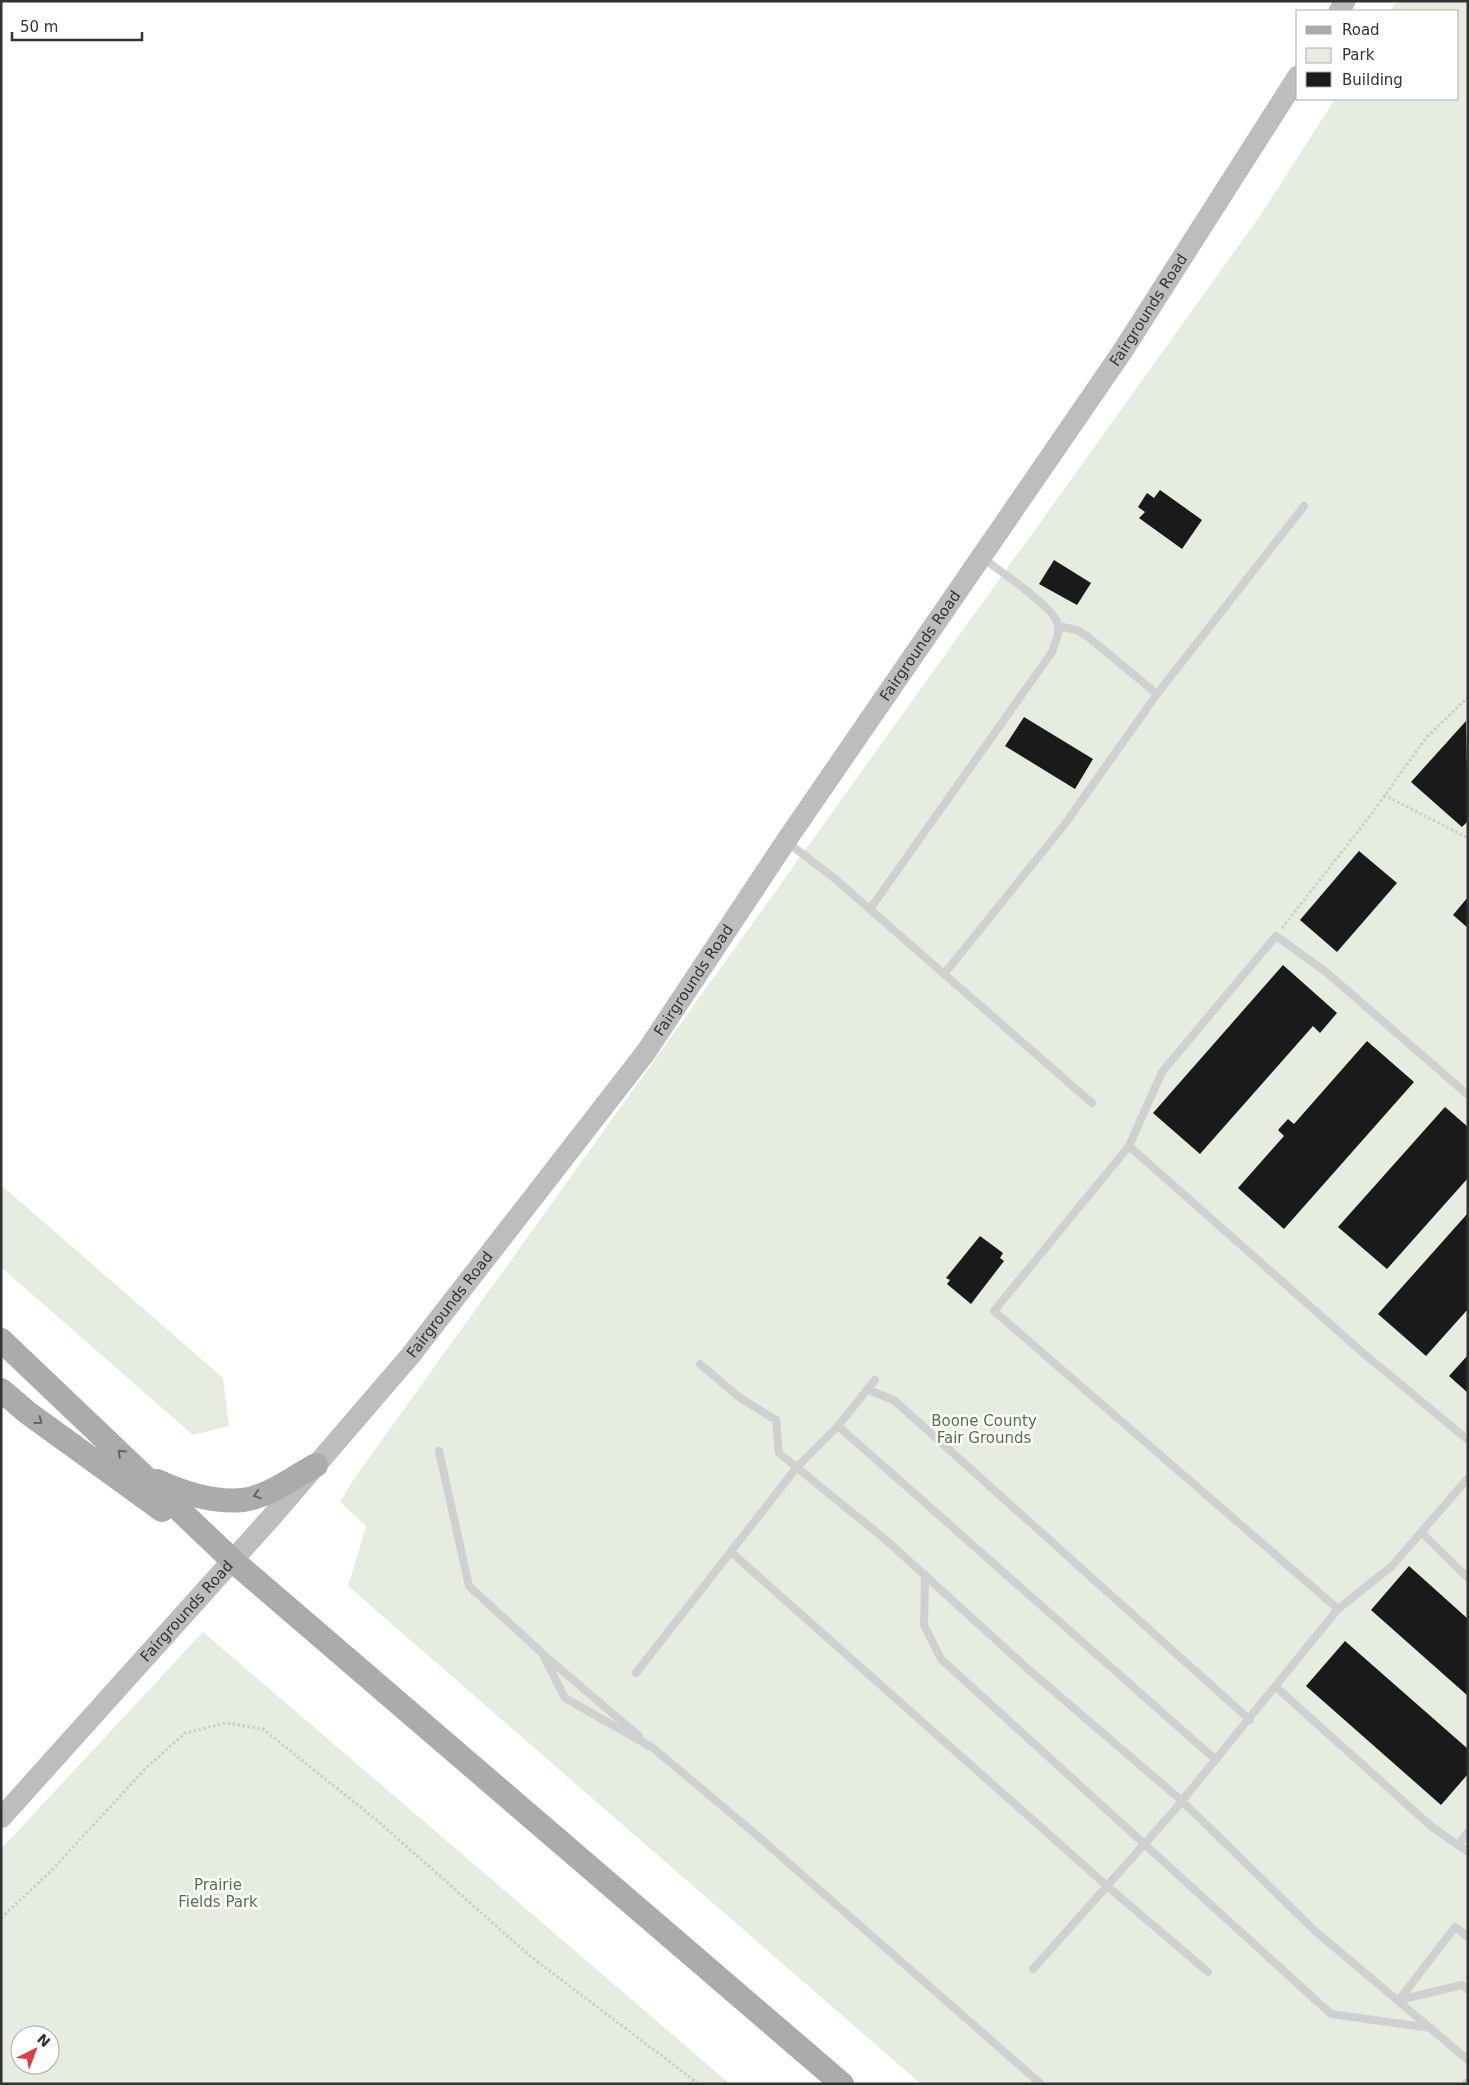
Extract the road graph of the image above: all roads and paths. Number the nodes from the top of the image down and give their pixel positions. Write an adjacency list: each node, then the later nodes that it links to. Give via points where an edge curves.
1 (1296, 79): 3 (main road, Fairgrounds Road, via 1122,352)
2 (1304, 506): 5 (lane)
3 (981, 556): 4 (lane, via 1046,608); 9 (main road, Fairgrounds Road)
4 (1058, 626): 5 (lane, via 1077,630 1086,636); 10 (lane, via 1052,652)
5 (1157, 694): 12 (lane, via 1065,824)
6 (1468, 697): 7 (path, via 1426,738)
7 (1384, 795): 8 (path); 11 (path)
8 (1468, 838)
9 (786, 841): 10 (lane); 24 (main road, Fairgrounds Road, via 646,1052 410,1356)
10 (870, 908): 12 (lane)
11 (1276, 936): 13 (lane, via 1326,972); 15 (lane, via 1162,1072)
12 (944, 974): 14 (lane)
13 (1468, 1095)
14 (1092, 1103)
15 (1129, 1146): 22 (lane, via 1362,1353); 33 (lane, via 994,1311)
16 (1, 1340): 26 (main road, one-way to 16)
17 (700, 1364): 25 (lane, via 740,1398 776,1420 779,1453)
18 (874, 1380): 20 (lane)
19 (1, 1390): 30 (main road, one-way to 30, via 28,1413)
20 (867, 1390): 21 (lane); 37 (lane, via 895,1401)
21 (838, 1426): 25 (lane); 39 (lane)
22 (1468, 1440)
23 (438, 1451): 34 (lane, via 469,1586)
24 (316, 1465): 26 (main road, one-way to 26, via 244,1500 212,1499 179,1491); 30 (main road, Fairgrounds Road)
25 (797, 1468): 29 (lane); 31 (lane)
26 (143, 1474): 30 (main road)
27 (1468, 1478): 28 (lane)
28 (1422, 1532): 32 (lane); 33 (lane, via 1392,1566)
29 (731, 1552): 35 (lane); 46 (lane)
30 (232, 1560): 41 (main road, Fairgrounds Road); 56 (main road)
31 (925, 1575): 40 (lane, via 1028,1669); 43 (lane, via 924,1625 941,1658)
32 (1468, 1578)
33 (1338, 1609): 36 (lane)
34 (542, 1653): 38 (lane); 38 (lane, via 565,1698)
35 (636, 1673)
36 (1276, 1687): 37 (lane); 44 (lane, via 1432,1827)
37 (1250, 1720): 39 (lane)
38 (653, 1748): 57 (lane)
39 (1216, 1760): 40 (lane)
40 (1182, 1801): 43 (lane); 52 (lane, via 1314,1930)
41 (1, 1818)
42 (1468, 1832): 44 (lane)
43 (1145, 1844): 46 (lane); 53 (lane, via 1331,2014)
44 (1458, 1845): 45 (lane)
45 (1468, 1852)
46 (1107, 1886): 49 (lane); 50 (lane)
47 (1, 1918): 55 (path, via 51,1871 145,1768 185,1733 226,1723 263,1729 379,1822 530,1956)
48 (1468, 1938): 52 (lane, via 1455,1926)
49 (1033, 1969)
50 (1208, 1972)
51 (1468, 1990): 52 (lane, via 1462,1985)
52 (1399, 2000): 53 (lane)
53 (1431, 2028): 54 (lane)
54 (1468, 2060)
55 (699, 2084)
56 (842, 2084)
57 (1042, 2084)

